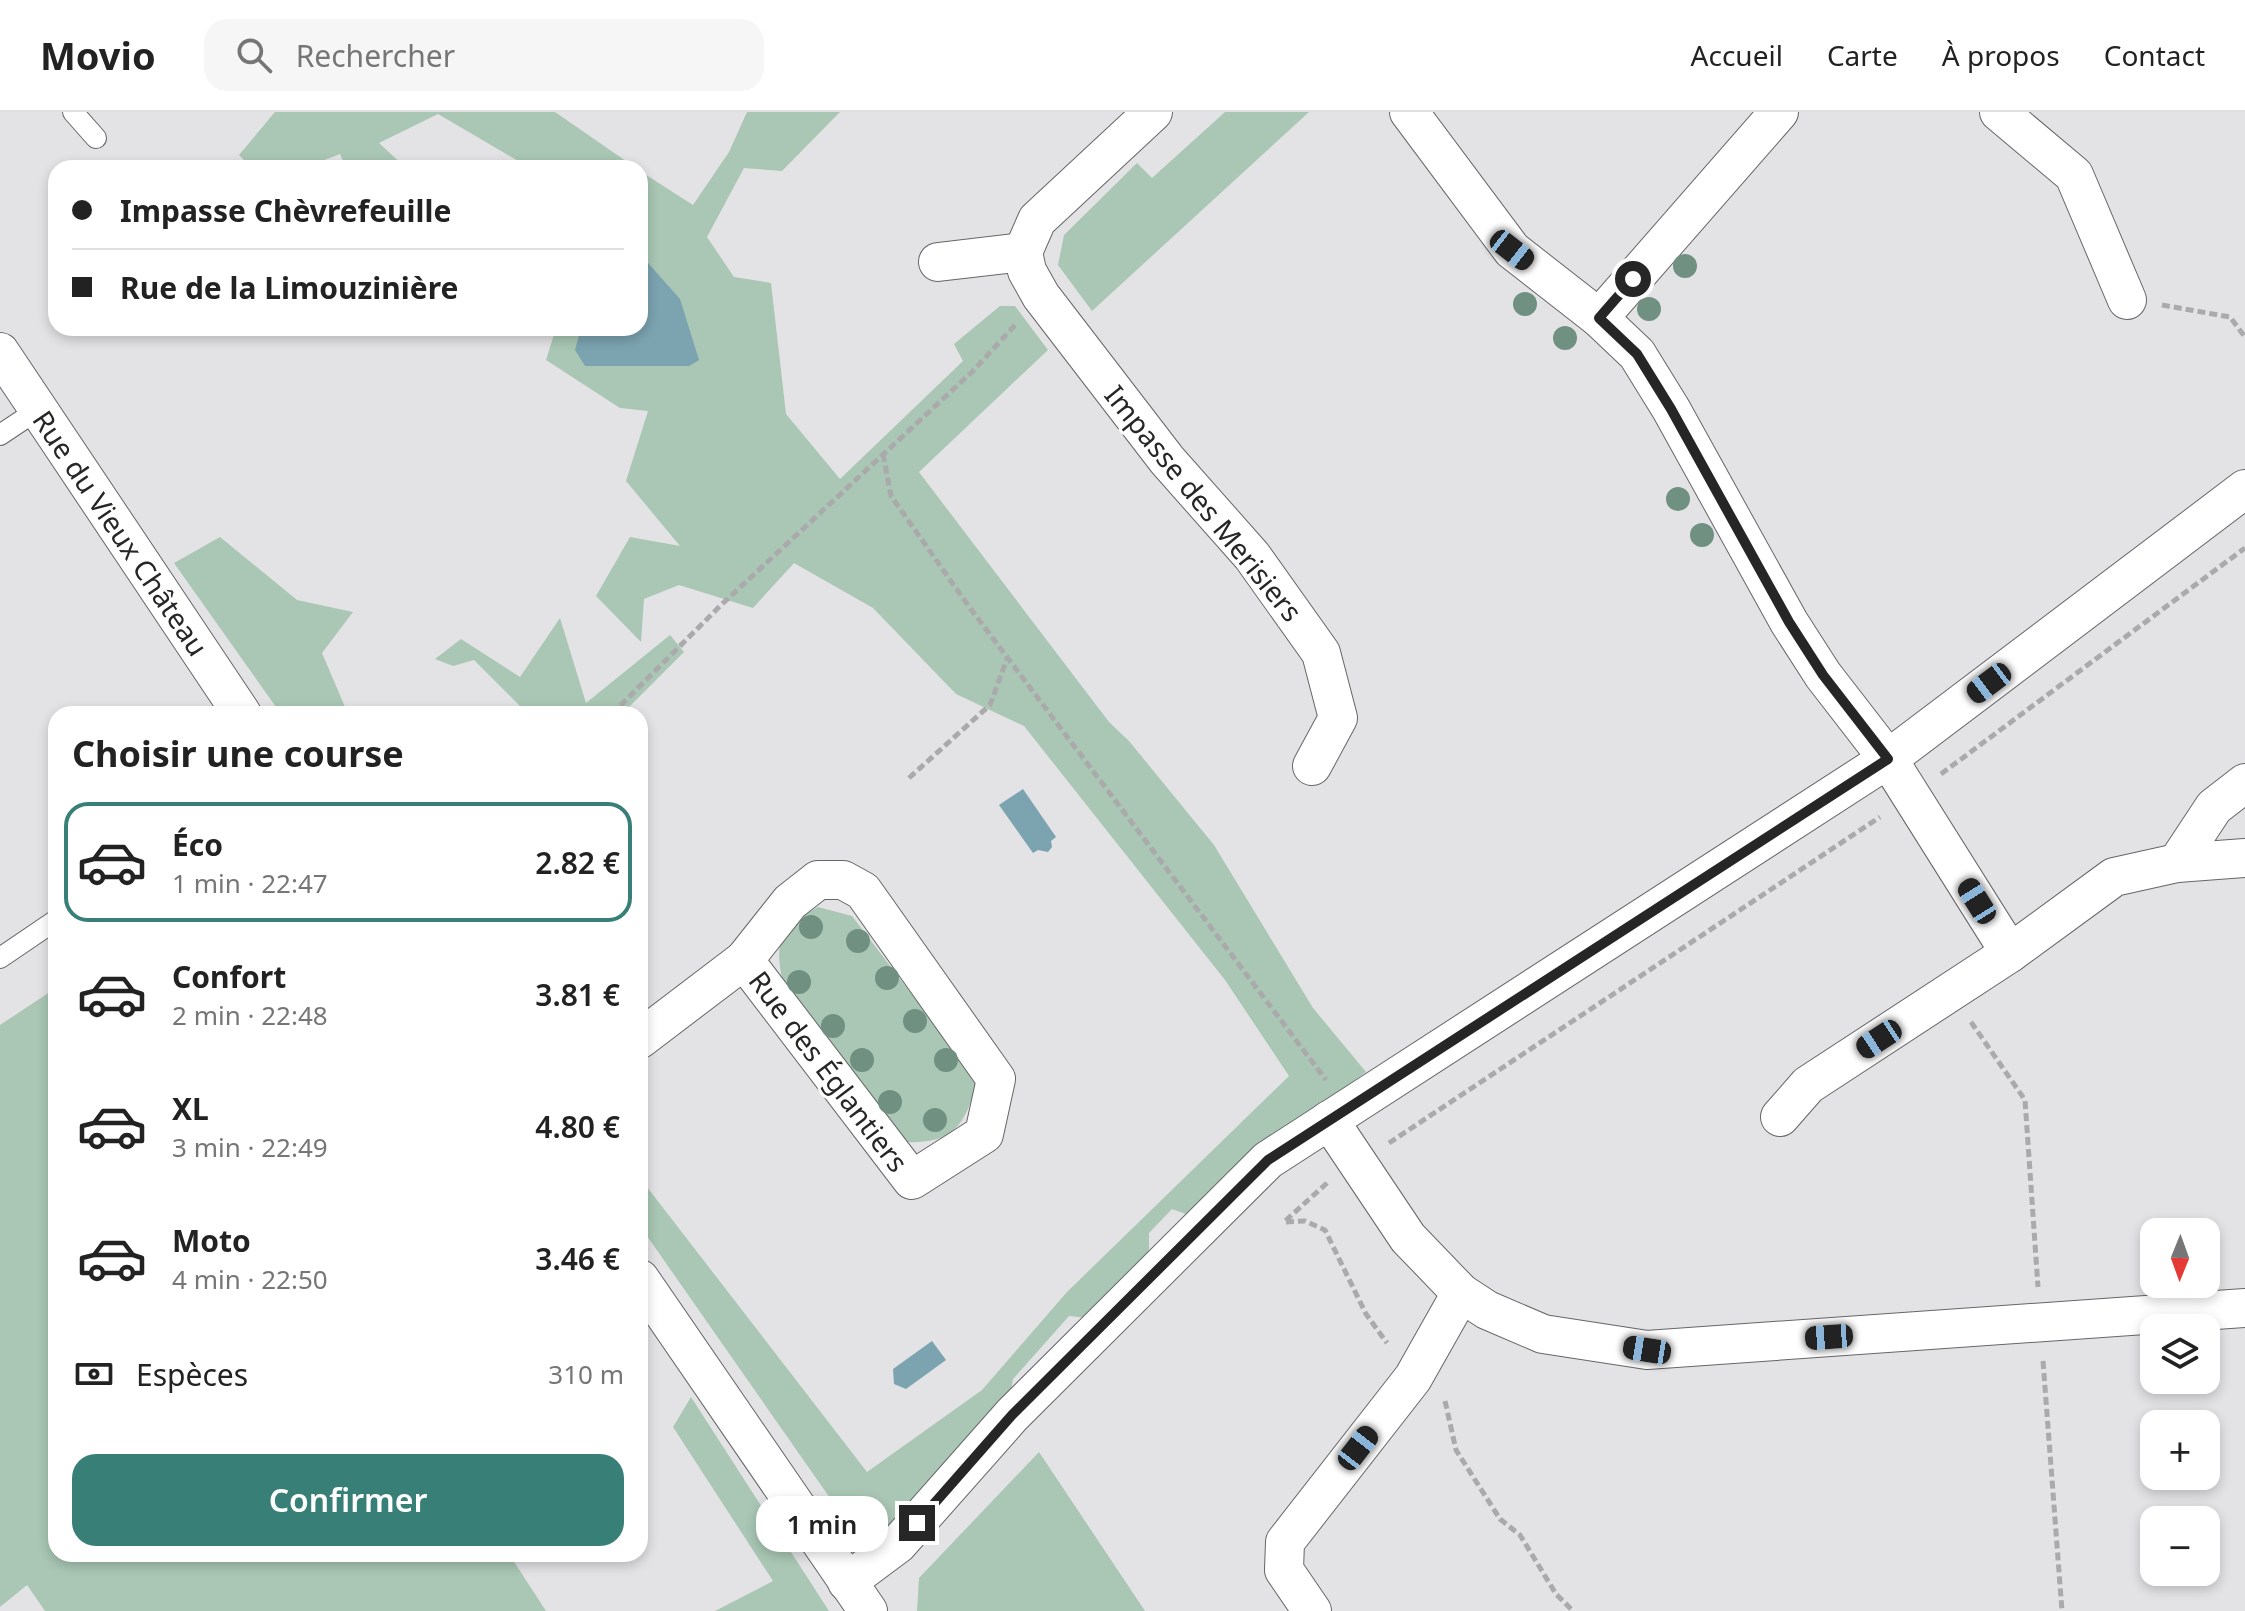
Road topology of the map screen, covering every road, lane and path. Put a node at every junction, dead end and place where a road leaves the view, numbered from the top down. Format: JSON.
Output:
{"nodes":[{"id":1,"x":73,"y":112,"type":"edge"},
{"id":2,"x":1153,"y":112,"type":"edge"},
{"id":3,"x":1409,"y":112,"type":"edge"},
{"id":4,"x":1779,"y":112,"type":"edge"},
{"id":5,"x":1999,"y":112,"type":"edge"},
{"id":6,"x":96,"y":138,"type":"dead end"},
{"id":7,"x":1023,"y":252,"type":"junction"},
{"id":8,"x":938,"y":262,"type":"dead end"},
{"id":9,"x":1041,"y":296,"type":"junction"},
{"id":10,"x":2127,"y":300,"type":"joint"},
{"id":11,"x":1599,"y":318,"type":"junction"},
{"id":12,"x":2245,"y":337,"type":"edge"},
{"id":13,"x":0,"y":352,"type":"edge"},
{"id":14,"x":39,"y":409,"type":"junction"},
{"id":15,"x":0,"y":435,"type":"edge"},
{"id":16,"x":883,"y":454,"type":"junction"},
{"id":17,"x":2245,"y":489,"type":"edge"},
{"id":18,"x":1007,"y":658,"type":"junction"},
{"id":19,"x":237,"y":706,"type":"edge"},
{"id":20,"x":620,"y":706,"type":"edge"},
{"id":21,"x":1888,"y":759,"type":"junction"},
{"id":22,"x":1312,"y":766,"type":"dead end"},
{"id":23,"x":909,"y":778,"type":"dead end"},
{"id":24,"x":2245,"y":783,"type":"edge"},
{"id":25,"x":2245,"y":858,"type":"edge"},
{"id":26,"x":2177,"y":863,"type":"junction"},
{"id":27,"x":48,"y":925,"type":"edge"},
{"id":28,"x":2010,"y":953,"type":"junction"},
{"id":29,"x":0,"y":958,"type":"edge"},
{"id":30,"x":744,"y":960,"type":"junction"},
{"id":31,"x":648,"y":1033,"type":"edge"},
{"id":32,"x":1336,"y":1115,"type":"junction"},
{"id":33,"x":1780,"y":1117,"type":"dead end"},
{"id":34,"x":648,"y":1291,"type":"edge"},
{"id":35,"x":1461,"y":1293,"type":"junction"},
{"id":36,"x":2245,"y":1308,"type":"edge"},
{"id":37,"x":857,"y":1596,"type":"edge"},
{"id":38,"x":1312,"y":1611,"type":"edge"}],
"edges":[{"from":1,"to":6,"type":"lane"},
{"from":2,"to":7,"type":"street"},
{"from":3,"to":11,"type":"street"},
{"from":4,"to":11,"type":"street"},
{"from":5,"to":10,"type":"street"},
{"from":7,"to":8,"type":"street"},
{"from":7,"to":9,"type":"street","name":"Impasse des Merisiers"},
{"from":9,"to":16,"type":"path"},
{"from":9,"to":22,"type":"street","name":"Impasse des Merisiers"},
{"from":10,"to":12,"type":"path"},
{"from":11,"to":21,"type":"street"},
{"from":13,"to":14,"type":"street","name":"Rue du Vieux Château"},
{"from":14,"to":15,"type":"lane"},
{"from":14,"to":19,"type":"street","name":"Rue du Vieux Château"},
{"from":16,"to":18,"type":"path"},
{"from":16,"to":20,"type":"path"},
{"from":17,"to":21,"type":"street"},
{"from":18,"to":23,"type":"path"},
{"from":18,"to":32,"type":"path"},
{"from":21,"to":28,"type":"street"},
{"from":21,"to":32,"type":"street"},
{"from":24,"to":26,"type":"street"},
{"from":25,"to":26,"type":"street"},
{"from":26,"to":28,"type":"street"},
{"from":27,"to":29,"type":"lane"},
{"from":28,"to":33,"type":"street"},
{"from":30,"to":30,"type":"street","name":"Rue des Églantiers"},
{"from":30,"to":31,"type":"street","name":"Rue des Églantiers"},
{"from":32,"to":35,"type":"street"},
{"from":32,"to":37,"type":"street"},
{"from":34,"to":37,"type":"street"},
{"from":35,"to":36,"type":"street"},
{"from":35,"to":38,"type":"street"}]}
